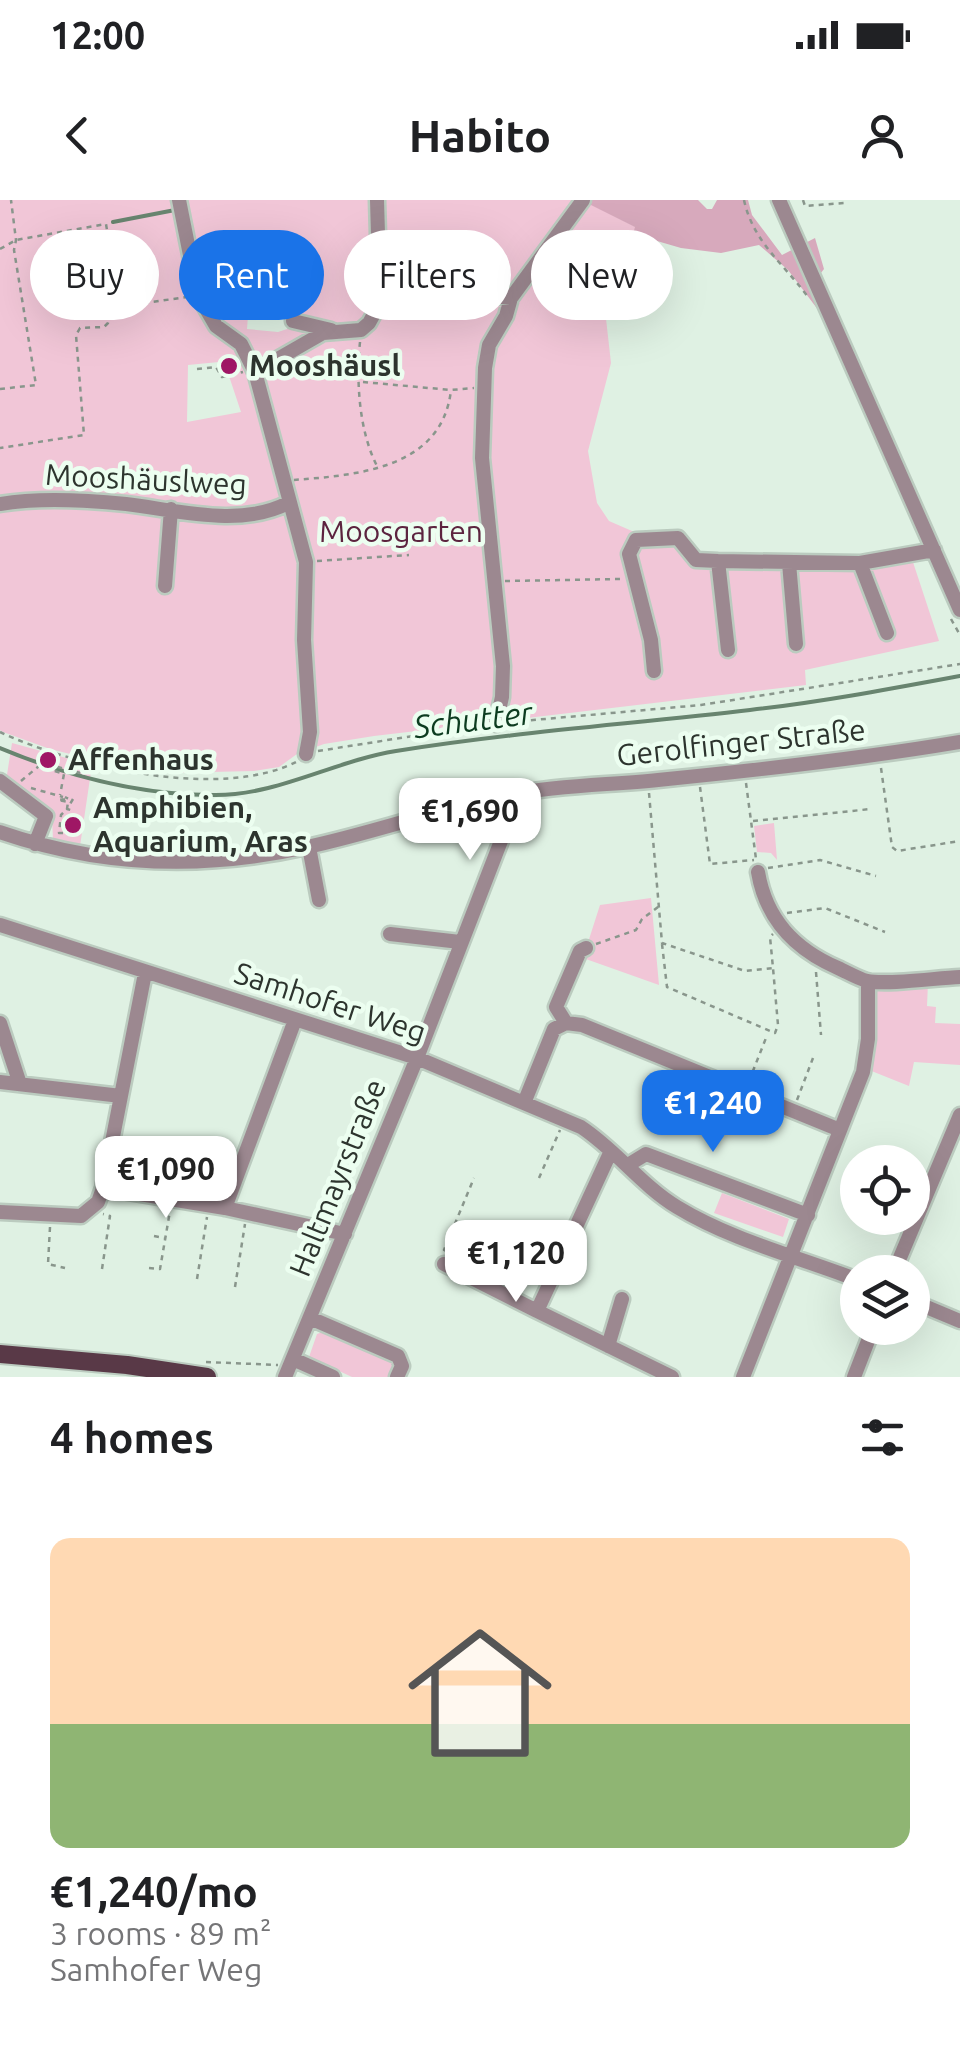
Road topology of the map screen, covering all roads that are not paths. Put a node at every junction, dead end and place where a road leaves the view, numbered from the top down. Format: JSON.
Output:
{"nodes":[{"id":1,"x":178,"y":200,"type":"edge"},
{"id":2,"x":377,"y":200,"type":"edge"},
{"id":3,"x":584,"y":200,"type":"edge"},
{"id":4,"x":779,"y":200,"type":"edge"},
{"id":5,"x":378,"y":230,"type":"edge"},
{"id":6,"x":511,"y":298,"type":"edge"},
{"id":7,"x":293,"y":320,"type":"dead end"},
{"id":8,"x":368,"y":320,"type":"edge"},
{"id":9,"x":504,"y":320,"type":"edge"},
{"id":10,"x":343,"y":333,"type":"junction"},
{"id":11,"x":254,"y":370,"type":"junction"},
{"id":12,"x":0,"y":504,"type":"edge"},
{"id":13,"x":288,"y":504,"type":"junction"},
{"id":14,"x":171,"y":510,"type":"junction"},
{"id":15,"x":934,"y":550,"type":"junction"},
{"id":16,"x":718,"y":560,"type":"junction"},
{"id":17,"x":789,"y":563,"type":"junction"},
{"id":18,"x":860,"y":563,"type":"junction"},
{"id":19,"x":165,"y":586,"type":"dead end"},
{"id":20,"x":960,"y":610,"type":"edge"},
{"id":21,"x":887,"y":633,"type":"dead end"},
{"id":22,"x":796,"y":644,"type":"dead end"},
{"id":23,"x":728,"y":650,"type":"dead end"},
{"id":24,"x":654,"y":672,"type":"dead end"},
{"id":25,"x":496,"y":724,"type":"road end"},
{"id":26,"x":960,"y":742,"type":"edge"},
{"id":27,"x":306,"y":754,"type":"road end"},
{"id":28,"x":0,"y":782,"type":"edge"},
{"id":29,"x":515,"y":793,"type":"junction"},
{"id":30,"x":0,"y":832,"type":"edge"},
{"id":31,"x":36,"y":844,"type":"junction"},
{"id":32,"x":309,"y":847,"type":"junction"},
{"id":33,"x":757,"y":866,"type":"road end"},
{"id":34,"x":319,"y":900,"type":"dead end"},
{"id":35,"x":0,"y":925,"type":"edge"},
{"id":36,"x":390,"y":934,"type":"dead end"},
{"id":37,"x":460,"y":942,"type":"junction"},
{"id":38,"x":586,"y":948,"type":"road end"},
{"id":39,"x":145,"y":972,"type":"junction"},
{"id":40,"x":960,"y":976,"type":"edge"},
{"id":41,"x":868,"y":981,"type":"junction"},
{"id":42,"x":295,"y":1020,"type":"junction"},
{"id":43,"x":0,"y":1023,"type":"edge"},
{"id":44,"x":566,"y":1023,"type":"junction"},
{"id":45,"x":417,"y":1058,"type":"junction"},
{"id":46,"x":0,"y":1082,"type":"edge"},
{"id":47,"x":20,"y":1084,"type":"junction"},
{"id":48,"x":121,"y":1093,"type":"junction"},
{"id":49,"x":141,"y":1093,"type":"dead end"},
{"id":50,"x":524,"y":1103,"type":"junction"},
{"id":51,"x":960,"y":1115,"type":"edge"},
{"id":52,"x":840,"y":1130,"type":"junction"},
{"id":53,"x":611,"y":1151,"type":"junction"},
{"id":54,"x":628,"y":1166,"type":"junction"},
{"id":55,"x":103,"y":1188,"type":"junction"},
{"id":56,"x":217,"y":1207,"type":"junction"},
{"id":57,"x":0,"y":1212,"type":"edge"},
{"id":58,"x":808,"y":1215,"type":"junction"},
{"id":59,"x":344,"y":1234,"type":"junction"},
{"id":60,"x":901,"y":1255,"type":"edge"},
{"id":61,"x":794,"y":1256,"type":"junction"},
{"id":62,"x":447,"y":1266,"type":"road end"},
{"id":63,"x":840,"y":1273,"type":"edge"},
{"id":64,"x":622,"y":1299,"type":"dead end"},
{"id":65,"x":930,"y":1308,"type":"edge"},
{"id":66,"x":537,"y":1312,"type":"junction"},
{"id":67,"x":310,"y":1318,"type":"junction"},
{"id":68,"x":960,"y":1321,"type":"edge"},
{"id":69,"x":867,"y":1345,"type":"edge"},
{"id":70,"x":608,"y":1346,"type":"junction"},
{"id":71,"x":0,"y":1354,"type":"edge"},
{"id":72,"x":292,"y":1359,"type":"junction"},
{"id":73,"x":207,"y":1377,"type":"edge"},
{"id":74,"x":285,"y":1377,"type":"edge"},
{"id":75,"x":333,"y":1377,"type":"edge"},
{"id":76,"x":397,"y":1377,"type":"edge"},
{"id":77,"x":672,"y":1377,"type":"edge"},
{"id":78,"x":743,"y":1377,"type":"edge"},
{"id":79,"x":854,"y":1377,"type":"edge"}],
"edges":[{"from":1,"to":11,"type":"street","name":"Mooshäuslweg"},
{"from":2,"to":5,"type":"street"},
{"from":3,"to":6,"type":"street"},
{"from":4,"to":15,"type":"street"},
{"from":7,"to":10,"type":"street"},
{"from":8,"to":10,"type":"street"},
{"from":9,"to":25,"type":"street"},
{"from":10,"to":11,"type":"street"},
{"from":11,"to":13,"type":"street","name":"Mooshäuslweg"},
{"from":12,"to":14,"type":"street","name":"Mooshäuslweg"},
{"from":13,"to":14,"type":"street","name":"Mooshäuslweg"},
{"from":13,"to":27,"type":"street","name":"Mooshäuslweg"},
{"from":14,"to":19,"type":"street"},
{"from":15,"to":18,"type":"street"},
{"from":15,"to":20,"type":"street"},
{"from":16,"to":17,"type":"street"},
{"from":16,"to":23,"type":"street"},
{"from":16,"to":24,"type":"street"},
{"from":17,"to":18,"type":"street"},
{"from":17,"to":22,"type":"street"},
{"from":18,"to":21,"type":"street"},
{"from":26,"to":29,"type":"street","name":"Gerolfinger Straße"},
{"from":28,"to":31,"type":"street"},
{"from":29,"to":32,"type":"street","name":"Gerolfinger Straße"},
{"from":29,"to":37,"type":"street","name":"Haltmayrstraße"},
{"from":30,"to":31,"type":"street","name":"Gerolfinger Straße"},
{"from":31,"to":32,"type":"street","name":"Gerolfinger Straße"},
{"from":32,"to":34,"type":"street"},
{"from":33,"to":41,"type":"street"},
{"from":35,"to":39,"type":"street","name":"Samhofer Weg"},
{"from":36,"to":37,"type":"street"},
{"from":37,"to":45,"type":"street","name":"Haltmayrstraße"},
{"from":38,"to":44,"type":"street"},
{"from":39,"to":42,"type":"street","name":"Samhofer Weg"},
{"from":39,"to":48,"type":"street"},
{"from":40,"to":41,"type":"street"},
{"from":41,"to":52,"type":"street"},
{"from":42,"to":45,"type":"street","name":"Samhofer Weg"},
{"from":42,"to":56,"type":"street"},
{"from":43,"to":47,"type":"street"},
{"from":44,"to":50,"type":"street"},
{"from":44,"to":52,"type":"street"},
{"from":45,"to":50,"type":"street","name":"Samhofer Weg"},
{"from":45,"to":59,"type":"street","name":"Haltmayrstraße"},
{"from":46,"to":47,"type":"street"},
{"from":47,"to":48,"type":"street"},
{"from":48,"to":49,"type":"street"},
{"from":48,"to":55,"type":"street"},
{"from":50,"to":53,"type":"street","name":"Samhofer Weg"},
{"from":51,"to":60,"type":"street"},
{"from":52,"to":58,"type":"street"},
{"from":53,"to":54,"type":"street","name":"Samhofer Weg"},
{"from":53,"to":66,"type":"street"},
{"from":54,"to":58,"type":"street"},
{"from":54,"to":61,"type":"street","name":"Samhofer Weg"},
{"from":55,"to":56,"type":"street"},
{"from":55,"to":57,"type":"street"},
{"from":56,"to":59,"type":"street"},
{"from":58,"to":61,"type":"street"},
{"from":59,"to":67,"type":"street","name":"Haltmayrstraße"},
{"from":61,"to":63,"type":"street","name":"Samhofer Weg"},
{"from":61,"to":78,"type":"street"},
{"from":62,"to":66,"type":"street"},
{"from":64,"to":70,"type":"street"},
{"from":65,"to":68,"type":"street"},
{"from":66,"to":70,"type":"street"},
{"from":67,"to":72,"type":"street","name":"Haltmayrstraße"},
{"from":67,"to":76,"type":"street"},
{"from":69,"to":79,"type":"street"},
{"from":70,"to":77,"type":"street"},
{"from":71,"to":73,"type":"main road"},
{"from":72,"to":74,"type":"street","name":"Haltmayrstraße"},
{"from":72,"to":75,"type":"street"}]}
